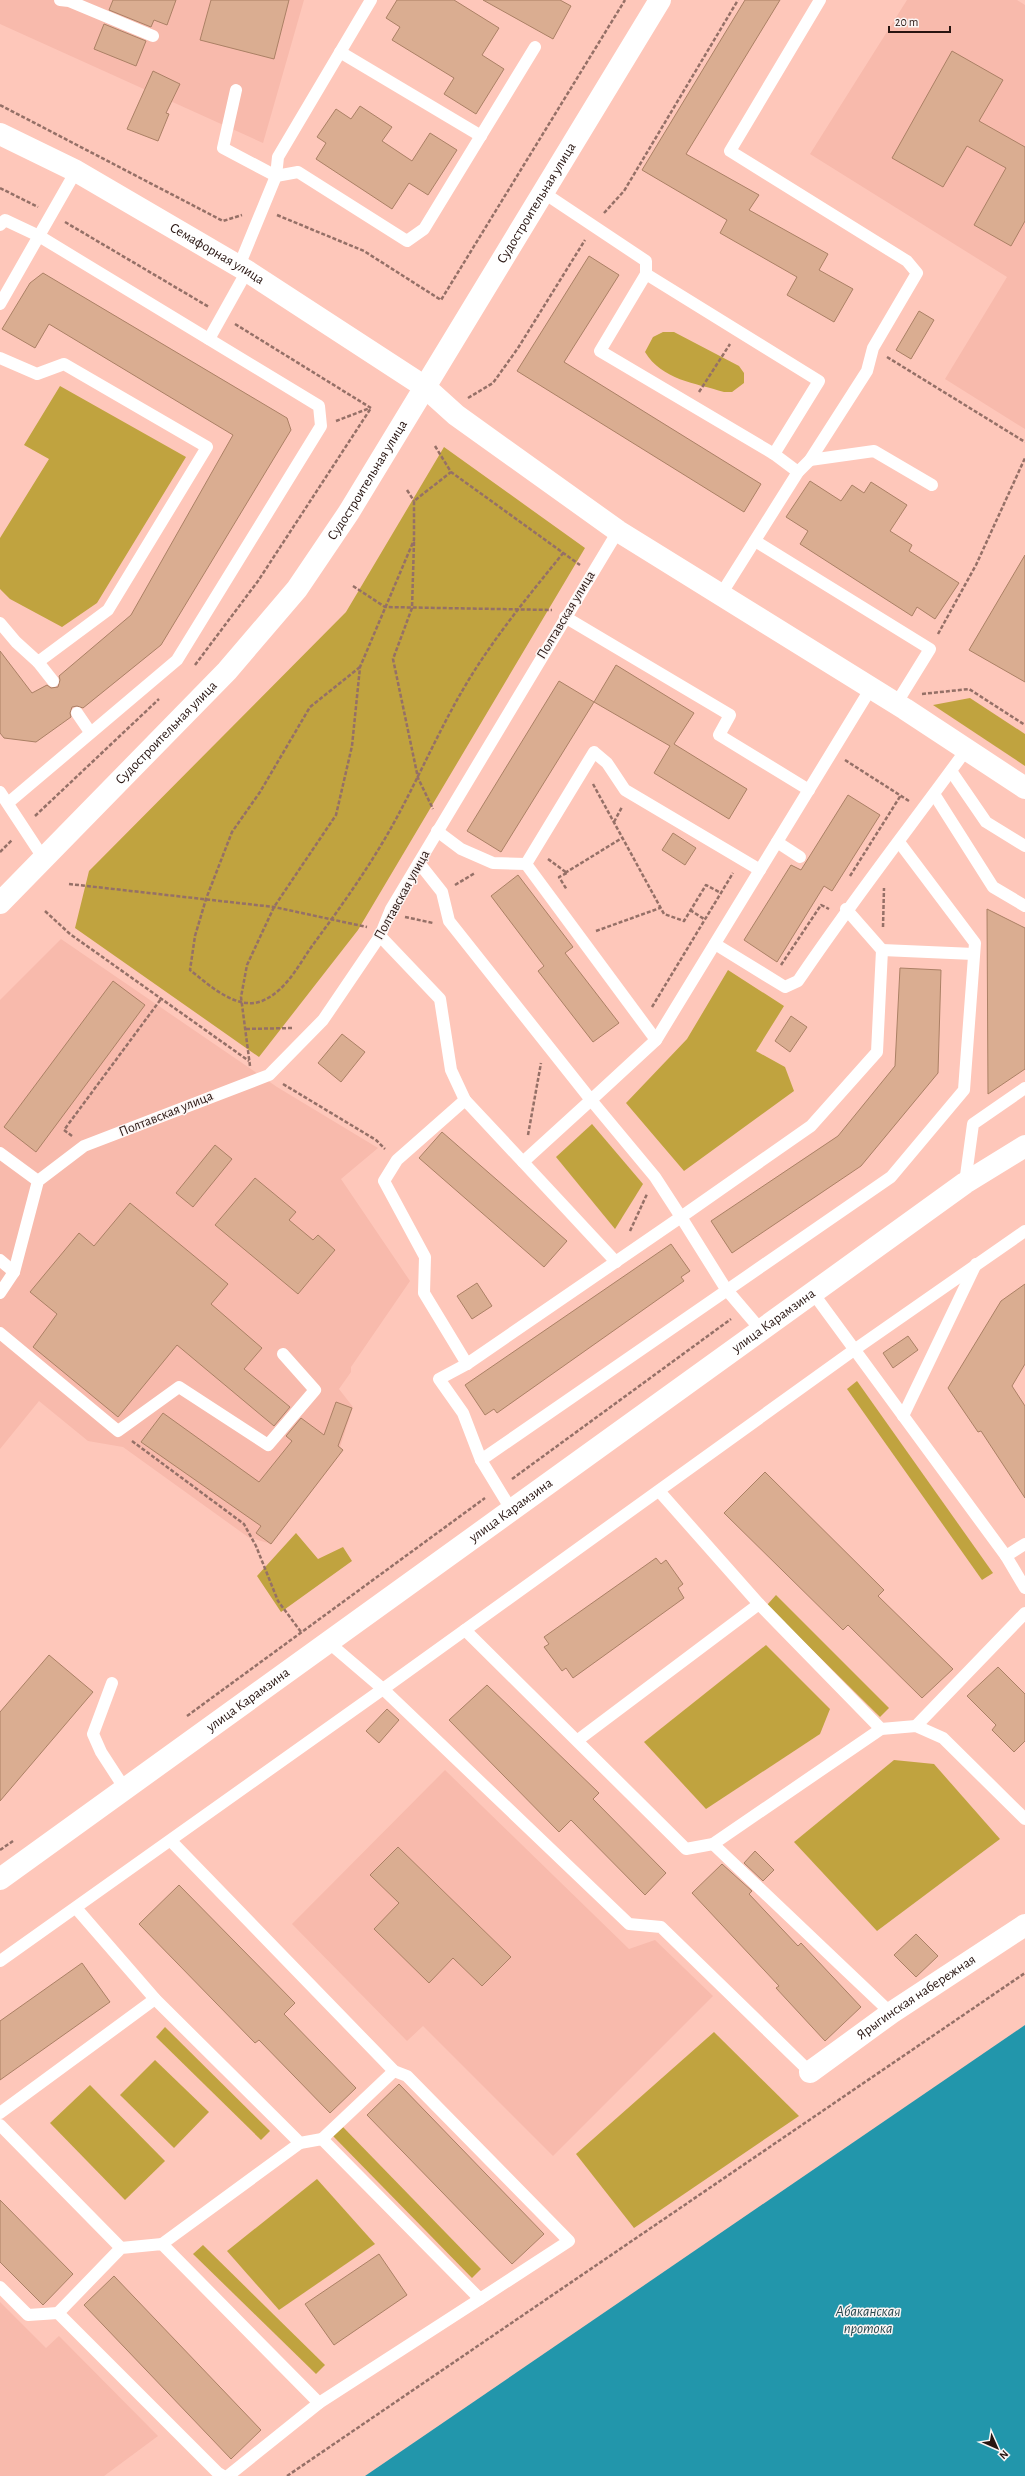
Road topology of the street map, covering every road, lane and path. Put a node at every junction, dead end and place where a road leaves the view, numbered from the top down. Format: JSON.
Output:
{"nodes":[{"id":1,"x":60,"y":0,"type":"edge"},
{"id":2,"x":371,"y":0,"type":"edge"},
{"id":3,"x":625,"y":0,"type":"edge"},
{"id":4,"x":660,"y":0,"type":"edge"},
{"id":5,"x":738,"y":0,"type":"edge"},
{"id":6,"x":820,"y":0,"type":"edge"},
{"id":7,"x":153,"y":36,"type":"dead end"},
{"id":8,"x":535,"y":47,"type":"dead end"},
{"id":9,"x":340,"y":52,"type":"junction"},
{"id":10,"x":236,"y":90,"type":"dead end"},
{"id":11,"x":0,"y":105,"type":"edge"},
{"id":12,"x":0,"y":134,"type":"edge"},
{"id":13,"x":481,"y":136,"type":"junction"},
{"id":14,"x":76,"y":171,"type":"junction"},
{"id":15,"x":276,"y":176,"type":"junction"},
{"id":16,"x":0,"y":188,"type":"edge"},
{"id":17,"x":544,"y":193,"type":"junction"},
{"id":18,"x":263,"y":209,"type":"junction"},
{"id":19,"x":52,"y":214,"type":"junction"},
{"id":20,"x":0,"y":225,"type":"edge"},
{"id":21,"x":594,"y":226,"type":"junction"},
{"id":22,"x":39,"y":236,"type":"junction"},
{"id":23,"x":243,"y":268,"type":"junction"},
{"id":24,"x":646,"y":274,"type":"junction"},
{"id":25,"x":0,"y":304,"type":"edge"},
{"id":26,"x":738,"y":332,"type":"junction"},
{"id":27,"x":208,"y":339,"type":"junction"},
{"id":28,"x":873,"y":348,"type":"junction"},
{"id":29,"x":0,"y":358,"type":"edge"},
{"id":30,"x":425,"y":387,"type":"junction"},
{"id":31,"x":468,"y":398,"type":"dead end"},
{"id":32,"x":691,"y":405,"type":"junction"},
{"id":33,"x":371,"y":408,"type":"dead end"},
{"id":34,"x":320,"y":426,"type":"junction"},
{"id":35,"x":1025,"y":442,"type":"edge"},
{"id":36,"x":435,"y":446,"type":"dead end"},
{"id":37,"x":774,"y":454,"type":"junction"},
{"id":38,"x":1025,"y":458,"type":"edge"},
{"id":39,"x":810,"y":460,"type":"junction"},
{"id":40,"x":451,"y":472,"type":"junction"},
{"id":41,"x":798,"y":472,"type":"junction"},
{"id":42,"x":932,"y":485,"type":"dead end"},
{"id":43,"x":407,"y":490,"type":"dead end"},
{"id":44,"x":414,"y":501,"type":"junction"},
{"id":45,"x":618,"y":530,"type":"junction"},
{"id":46,"x":414,"y":540,"type":"junction"},
{"id":47,"x":755,"y":541,"type":"junction"},
{"id":48,"x":564,"y":552,"type":"junction"},
{"id":49,"x":591,"y":573,"type":"junction"},
{"id":50,"x":353,"y":586,"type":"dead end"},
{"id":51,"x":720,"y":596,"type":"junction"},
{"id":52,"x":385,"y":607,"type":"junction"},
{"id":53,"x":412,"y":608,"type":"junction"},
{"id":54,"x":519,"y":608,"type":"junction"},
{"id":55,"x":566,"y":615,"type":"junction"},
{"id":56,"x":0,"y":623,"type":"edge"},
{"id":57,"x":930,"y":649,"type":"junction"},
{"id":58,"x":38,"y":662,"type":"junction"},
{"id":59,"x":360,"y":667,"type":"junction"},
{"id":60,"x":52,"y":681,"type":"dead end"},
{"id":61,"x":871,"y":688,"type":"junction"},
{"id":62,"x":905,"y":699,"type":"junction"},
{"id":63,"x":77,"y":713,"type":"dead end"},
{"id":64,"x":1025,"y":725,"type":"edge"},
{"id":65,"x":90,"y":732,"type":"junction"},
{"id":66,"x":966,"y":750,"type":"junction"},
{"id":67,"x":832,"y":752,"type":"junction"},
{"id":68,"x":585,"y":768,"type":"junction"},
{"id":69,"x":951,"y":770,"type":"junction"},
{"id":70,"x":418,"y":778,"type":"junction"},
{"id":71,"x":1025,"y":788,"type":"edge"},
{"id":72,"x":809,"y":790,"type":"junction"},
{"id":73,"x":0,"y":792,"type":"edge"},
{"id":74,"x":934,"y":794,"type":"junction"},
{"id":75,"x":901,"y":795,"type":"junction"},
{"id":76,"x":8,"y":803,"type":"junction"},
{"id":77,"x":919,"y":813,"type":"junction"},
{"id":78,"x":437,"y":831,"type":"junction"},
{"id":79,"x":622,"y":838,"type":"junction"},
{"id":80,"x":777,"y":842,"type":"junction"},
{"id":81,"x":899,"y":842,"type":"junction"},
{"id":82,"x":1025,"y":846,"type":"edge"},
{"id":83,"x":535,"y":848,"type":"junction"},
{"id":84,"x":800,"y":857,"type":"dead end"},
{"id":85,"x":741,"y":858,"type":"junction"},
{"id":86,"x":44,"y":859,"type":"junction"},
{"id":87,"x":885,"y":861,"type":"junction"},
{"id":88,"x":419,"y":863,"type":"junction"},
{"id":89,"x":493,"y":863,"type":"junction"},
{"id":90,"x":526,"y":864,"type":"junction"},
{"id":91,"x":760,"y":870,"type":"junction"},
{"id":92,"x":566,"y":873,"type":"junction"},
{"id":93,"x":848,"y":879,"type":"dead end"},
{"id":94,"x":69,"y":884,"type":"dead end"},
{"id":95,"x":542,"y":885,"type":"junction"},
{"id":96,"x":442,"y":892,"type":"junction"},
{"id":97,"x":721,"y":893,"type":"junction"},
{"id":98,"x":206,"y":899,"type":"junction"},
{"id":99,"x":1,"y":900,"type":"edge"},
{"id":100,"x":833,"y":903,"type":"dead end"},
{"id":101,"x":1025,"y":906,"type":"edge"},
{"id":102,"x":274,"y":907,"type":"junction"},
{"id":103,"x":660,"y":908,"type":"junction"},
{"id":104,"x":846,"y":909,"type":"junction"},
{"id":105,"x":690,"y":910,"type":"junction"},
{"id":106,"x":46,"y":911,"type":"dead end"},
{"id":107,"x":402,"y":917,"type":"dead end"},
{"id":108,"x":332,"y":919,"type":"junction"},
{"id":109,"x":704,"y":919,"type":"junction"},
{"id":110,"x":438,"y":924,"type":"dead end"},
{"id":111,"x":380,"y":936,"type":"junction"},
{"id":112,"x":582,"y":939,"type":"junction"},
{"id":113,"x":715,"y":944,"type":"junction"},
{"id":114,"x":882,"y":950,"type":"junction"},
{"id":115,"x":974,"y":954,"type":"junction"},
{"id":116,"x":772,"y":978,"type":"junction"},
{"id":117,"x":161,"y":999,"type":"junction"},
{"id":118,"x":243,"y":1001,"type":"junction"},
{"id":119,"x":643,"y":1022,"type":"junction"},
{"id":120,"x":246,"y":1029,"type":"junction"},
{"id":121,"x":312,"y":1031,"type":"junction"},
{"id":122,"x":656,"y":1040,"type":"junction"},
{"id":123,"x":545,"y":1043,"type":"junction"},
{"id":124,"x":249,"y":1061,"type":"junction"},
{"id":125,"x":269,"y":1075,"type":"junction"},
{"id":126,"x":251,"y":1080,"type":"junction"},
{"id":127,"x":1025,"y":1088,"type":"edge"},
{"id":128,"x":465,"y":1100,"type":"junction"},
{"id":129,"x":591,"y":1100,"type":"junction"},
{"id":130,"x":84,"y":1146,"type":"junction"},
{"id":131,"x":1025,"y":1146,"type":"edge"},
{"id":132,"x":0,"y":1152,"type":"edge"},
{"id":133,"x":397,"y":1160,"type":"junction"},
{"id":134,"x":522,"y":1162,"type":"junction"},
{"id":135,"x":655,"y":1177,"type":"junction"},
{"id":136,"x":38,"y":1181,"type":"junction"},
{"id":137,"x":965,"y":1183,"type":"junction"},
{"id":138,"x":681,"y":1217,"type":"junction"},
{"id":139,"x":1025,"y":1231,"type":"edge"},
{"id":140,"x":0,"y":1260,"type":"edge"},
{"id":141,"x":616,"y":1262,"type":"junction"},
{"id":142,"x":976,"y":1264,"type":"junction"},
{"id":143,"x":14,"y":1272,"type":"junction"},
{"id":144,"x":726,"y":1289,"type":"junction"},
{"id":145,"x":0,"y":1293,"type":"edge"},
{"id":146,"x":813,"y":1293,"type":"junction"},
{"id":147,"x":744,"y":1310,"type":"junction"},
{"id":148,"x":761,"y":1330,"type":"junction"},
{"id":149,"x":0,"y":1333,"type":"edge"},
{"id":150,"x":854,"y":1350,"type":"junction"},
{"id":151,"x":283,"y":1354,"type":"dead end"},
{"id":152,"x":467,"y":1364,"type":"junction"},
{"id":153,"x":903,"y":1416,"type":"junction"},
{"id":154,"x":118,"y":1431,"type":"junction"},
{"id":155,"x":481,"y":1460,"type":"junction"},
{"id":156,"x":498,"y":1489,"type":"junction"},
{"id":157,"x":659,"y":1491,"type":"junction"},
{"id":158,"x":512,"y":1511,"type":"junction"},
{"id":159,"x":1025,"y":1544,"type":"edge"},
{"id":160,"x":1006,"y":1556,"type":"junction"},
{"id":161,"x":1025,"y":1588,"type":"edge"},
{"id":162,"x":759,"y":1604,"type":"junction"},
{"id":163,"x":1025,"y":1613,"type":"edge"},
{"id":164,"x":465,"y":1630,"type":"junction"},
{"id":165,"x":301,"y":1632,"type":"junction"},
{"id":166,"x":328,"y":1642,"type":"junction"},
{"id":167,"x":112,"y":1683,"type":"dead end"},
{"id":168,"x":383,"y":1689,"type":"junction"},
{"id":169,"x":181,"y":1720,"type":"dead end"},
{"id":170,"x":916,"y":1726,"type":"junction"},
{"id":171,"x":881,"y":1728,"type":"junction"},
{"id":172,"x":578,"y":1740,"type":"junction"},
{"id":173,"x":125,"y":1789,"type":"junction"},
{"id":174,"x":1025,"y":1818,"type":"edge"},
{"id":175,"x":19,"y":1837,"type":"dead end"},
{"id":176,"x":171,"y":1841,"type":"junction"},
{"id":177,"x":713,"y":1844,"type":"junction"},
{"id":178,"x":0,"y":1850,"type":"edge"},
{"id":179,"x":0,"y":1879,"type":"edge"},
{"id":180,"x":76,"y":1908,"type":"junction"},
{"id":181,"x":1025,"y":1925,"type":"edge"},
{"id":182,"x":0,"y":1961,"type":"edge"},
{"id":183,"x":1025,"y":1973,"type":"edge"},
{"id":184,"x":155,"y":1999,"type":"junction"},
{"id":185,"x":892,"y":2013,"type":"junction"},
{"id":186,"x":394,"y":2071,"type":"junction"},
{"id":187,"x":810,"y":2072,"type":"joint"},
{"id":188,"x":0,"y":2113,"type":"edge"},
{"id":189,"x":0,"y":2125,"type":"edge"},
{"id":190,"x":322,"y":2139,"type":"junction"},
{"id":191,"x":300,"y":2143,"type":"junction"},
{"id":192,"x":162,"y":2244,"type":"junction"},
{"id":193,"x":121,"y":2248,"type":"junction"},
{"id":194,"x":0,"y":2288,"type":"edge"},
{"id":195,"x":480,"y":2299,"type":"junction"},
{"id":196,"x":58,"y":2313,"type":"junction"},
{"id":197,"x":319,"y":2402,"type":"junction"},
{"id":198,"x":223,"y":2476,"type":"edge"},
{"id":199,"x":228,"y":2476,"type":"edge"},
{"id":200,"x":287,"y":2476,"type":"edge"}],
"edges":[{"from":1,"to":7,"type":"lane"},
{"from":2,"to":9,"type":"lane"},
{"from":3,"to":18,"type":"path"},
{"from":4,"to":17,"type":"street","name":"Судостроительная улица"},
{"from":5,"to":21,"type":"path"},
{"from":6,"to":28,"type":"lane"},
{"from":8,"to":13,"type":"lane"},
{"from":9,"to":13,"type":"lane"},
{"from":9,"to":15,"type":"lane"},
{"from":10,"to":15,"type":"lane"},
{"from":11,"to":18,"type":"path"},
{"from":12,"to":14,"type":"street","name":"Семафорная улица"},
{"from":13,"to":15,"type":"lane"},
{"from":14,"to":19,"type":"lane"},
{"from":14,"to":23,"type":"street","name":"Семафорная улица"},
{"from":15,"to":18,"type":"lane"},
{"from":16,"to":19,"type":"path"},
{"from":17,"to":21,"type":"lane"},
{"from":17,"to":30,"type":"street","name":"Судостроительная улица"},
{"from":18,"to":23,"type":"lane"},
{"from":19,"to":22,"type":"lane"},
{"from":20,"to":22,"type":"lane"},
{"from":21,"to":24,"type":"lane"},
{"from":21,"to":31,"type":"path"},
{"from":22,"to":25,"type":"lane"},
{"from":22,"to":27,"type":"lane"},
{"from":23,"to":27,"type":"lane"},
{"from":23,"to":30,"type":"street","name":"Семафорная улица"},
{"from":24,"to":26,"type":"lane"},
{"from":24,"to":32,"type":"lane"},
{"from":26,"to":32,"type":"path"},
{"from":26,"to":37,"type":"lane"},
{"from":27,"to":34,"type":"lane"},
{"from":28,"to":35,"type":"path"},
{"from":28,"to":39,"type":"lane"},
{"from":29,"to":58,"type":"lane"},
{"from":30,"to":45,"type":"street","name":"Семафорная улица"},
{"from":30,"to":86,"type":"street","name":"Судостроительная улица"},
{"from":32,"to":37,"type":"lane"},
{"from":33,"to":34,"type":"path"},
{"from":34,"to":65,"type":"lane"},
{"from":36,"to":40,"type":"path"},
{"from":37,"to":41,"type":"lane"},
{"from":38,"to":57,"type":"path"},
{"from":39,"to":41,"type":"lane"},
{"from":39,"to":42,"type":"lane"},
{"from":40,"to":44,"type":"path"},
{"from":40,"to":48,"type":"path"},
{"from":41,"to":47,"type":"lane"},
{"from":43,"to":44,"type":"path"},
{"from":44,"to":46,"type":"path"},
{"from":45,"to":49,"type":"lane","name":"Полтавская улица"},
{"from":45,"to":51,"type":"street","name":"Семафорная улица"},
{"from":46,"to":52,"type":"path"},
{"from":46,"to":53,"type":"path"},
{"from":47,"to":51,"type":"lane"},
{"from":47,"to":57,"type":"lane"},
{"from":48,"to":49,"type":"path"},
{"from":48,"to":54,"type":"path"},
{"from":49,"to":55,"type":"lane","name":"Полтавская улица"},
{"from":50,"to":52,"type":"path"},
{"from":51,"to":61,"type":"street","name":"Семафорная улица"},
{"from":52,"to":53,"type":"path"},
{"from":52,"to":59,"type":"path"},
{"from":53,"to":54,"type":"path"},
{"from":53,"to":70,"type":"path"},
{"from":54,"to":55,"type":"path"},
{"from":54,"to":70,"type":"path"},
{"from":55,"to":72,"type":"lane"},
{"from":55,"to":78,"type":"lane","name":"Полтавская улица"},
{"from":56,"to":58,"type":"lane"},
{"from":57,"to":62,"type":"lane"},
{"from":58,"to":60,"type":"lane"},
{"from":59,"to":98,"type":"path"},
{"from":59,"to":102,"type":"path"},
{"from":61,"to":62,"type":"street","name":"Семафорная улица"},
{"from":61,"to":67,"type":"lane"},
{"from":62,"to":64,"type":"path"},
{"from":62,"to":66,"type":"street","name":"Семафорная улица"},
{"from":63,"to":65,"type":"lane"},
{"from":65,"to":76,"type":"lane"},
{"from":66,"to":69,"type":"lane"},
{"from":66,"to":71,"type":"street","name":"Семафорная улица"},
{"from":67,"to":72,"type":"lane"},
{"from":67,"to":75,"type":"path"},
{"from":68,"to":79,"type":"path"},
{"from":68,"to":83,"type":"lane"},
{"from":68,"to":85,"type":"lane"},
{"from":69,"to":74,"type":"lane"},
{"from":69,"to":82,"type":"lane"},
{"from":70,"to":78,"type":"path"},
{"from":70,"to":108,"type":"path"},
{"from":72,"to":80,"type":"lane"},
{"from":73,"to":76,"type":"lane"},
{"from":74,"to":77,"type":"lane"},
{"from":74,"to":101,"type":"lane"},
{"from":75,"to":77,"type":"path"},
{"from":75,"to":93,"type":"path"},
{"from":76,"to":86,"type":"lane"},
{"from":77,"to":81,"type":"lane"},
{"from":78,"to":88,"type":"lane","name":"Полтавская улица"},
{"from":78,"to":89,"type":"lane"},
{"from":79,"to":92,"type":"path"},
{"from":79,"to":103,"type":"path"},
{"from":80,"to":84,"type":"lane"},
{"from":80,"to":91,"type":"lane"},
{"from":81,"to":87,"type":"lane"},
{"from":81,"to":115,"type":"lane"},
{"from":83,"to":90,"type":"lane"},
{"from":83,"to":92,"type":"path"},
{"from":85,"to":91,"type":"lane"},
{"from":85,"to":97,"type":"path"},
{"from":86,"to":99,"type":"street","name":"Судостроительная улица"},
{"from":87,"to":104,"type":"lane"},
{"from":87,"to":114,"type":"path"},
{"from":88,"to":96,"type":"lane"},
{"from":88,"to":111,"type":"lane","name":"Полтавская улица"},
{"from":89,"to":90,"type":"lane"},
{"from":89,"to":96,"type":"path"},
{"from":90,"to":95,"type":"lane"},
{"from":91,"to":113,"type":"lane"},
{"from":92,"to":95,"type":"path"},
{"from":94,"to":98,"type":"path"},
{"from":95,"to":112,"type":"lane"},
{"from":96,"to":123,"type":"lane"},
{"from":97,"to":105,"type":"path"},
{"from":97,"to":109,"type":"path"},
{"from":98,"to":102,"type":"path"},
{"from":98,"to":118,"type":"path"},
{"from":100,"to":116,"type":"path"},
{"from":102,"to":108,"type":"path"},
{"from":102,"to":118,"type":"path"},
{"from":103,"to":105,"type":"path"},
{"from":103,"to":112,"type":"path"},
{"from":104,"to":114,"type":"lane"},
{"from":104,"to":116,"type":"lane"},
{"from":105,"to":109,"type":"path"},
{"from":106,"to":117,"type":"path"},
{"from":107,"to":110,"type":"path"},
{"from":108,"to":111,"type":"path"},
{"from":108,"to":118,"type":"path"},
{"from":109,"to":119,"type":"path"},
{"from":111,"to":121,"type":"lane","name":"Полтавская улица"},
{"from":111,"to":128,"type":"lane"},
{"from":112,"to":119,"type":"lane"},
{"from":113,"to":116,"type":"lane"},
{"from":113,"to":122,"type":"lane"},
{"from":114,"to":115,"type":"lane"},
{"from":114,"to":138,"type":"lane"},
{"from":115,"to":144,"type":"lane"},
{"from":117,"to":124,"type":"path"},
{"from":117,"to":130,"type":"path"},
{"from":118,"to":120,"type":"path"},
{"from":119,"to":122,"type":"lane"},
{"from":120,"to":121,"type":"path"},
{"from":120,"to":124,"type":"path"},
{"from":121,"to":125,"type":"lane","name":"Полтавская улица"},
{"from":122,"to":129,"type":"lane"},
{"from":123,"to":129,"type":"lane"},
{"from":123,"to":134,"type":"path"},
{"from":124,"to":125,"type":"path"},
{"from":124,"to":126,"type":"path"},
{"from":125,"to":126,"type":"lane","name":"Полтавская улица"},
{"from":125,"to":133,"type":"path"},
{"from":126,"to":130,"type":"lane","name":"Полтавская улица"},
{"from":127,"to":137,"type":"lane"},
{"from":128,"to":133,"type":"lane"},
{"from":128,"to":134,"type":"lane"},
{"from":129,"to":134,"type":"lane"},
{"from":129,"to":135,"type":"lane"},
{"from":130,"to":136,"type":"lane","name":"Полтавская улица"},
{"from":131,"to":137,"type":"street","name":"улица Карамзина"},
{"from":132,"to":136,"type":"lane"},
{"from":133,"to":152,"type":"lane"},
{"from":134,"to":141,"type":"lane"},
{"from":135,"to":138,"type":"lane"},
{"from":135,"to":141,"type":"path"},
{"from":136,"to":143,"type":"lane"},
{"from":137,"to":146,"type":"street","name":"улица Карамзина"},
{"from":138,"to":141,"type":"lane"},
{"from":138,"to":144,"type":"lane"},
{"from":139,"to":142,"type":"lane"},
{"from":140,"to":143,"type":"lane"},
{"from":141,"to":152,"type":"lane"},
{"from":142,"to":150,"type":"lane"},
{"from":142,"to":153,"type":"lane"},
{"from":143,"to":145,"type":"lane"},
{"from":144,"to":147,"type":"lane"},
{"from":144,"to":155,"type":"lane"},
{"from":146,"to":148,"type":"street","name":"улица Карамзина"},
{"from":146,"to":150,"type":"lane"},
{"from":147,"to":148,"type":"lane"},
{"from":147,"to":156,"type":"path"},
{"from":148,"to":158,"type":"street","name":"улица Карамзина"},
{"from":149,"to":154,"type":"lane"},
{"from":150,"to":153,"type":"lane"},
{"from":150,"to":157,"type":"lane"},
{"from":151,"to":154,"type":"lane"},
{"from":152,"to":155,"type":"lane"},
{"from":153,"to":160,"type":"lane"},
{"from":154,"to":165,"type":"path"},
{"from":155,"to":156,"type":"lane"},
{"from":156,"to":158,"type":"lane"},
{"from":156,"to":165,"type":"path"},
{"from":157,"to":162,"type":"lane"},
{"from":157,"to":164,"type":"lane"},
{"from":158,"to":166,"type":"street","name":"улица Карамзина"},
{"from":159,"to":160,"type":"lane"},
{"from":160,"to":161,"type":"lane"},
{"from":162,"to":171,"type":"lane"},
{"from":162,"to":172,"type":"lane"},
{"from":163,"to":170,"type":"lane"},
{"from":164,"to":168,"type":"lane"},
{"from":164,"to":172,"type":"lane"},
{"from":165,"to":169,"type":"path"},
{"from":166,"to":168,"type":"lane"},
{"from":166,"to":173,"type":"street","name":"улица Карамзина"},
{"from":167,"to":173,"type":"lane"},
{"from":168,"to":176,"type":"lane"},
{"from":168,"to":187,"type":"lane"},
{"from":170,"to":171,"type":"lane"},
{"from":170,"to":174,"type":"lane"},
{"from":171,"to":177,"type":"lane"},
{"from":172,"to":177,"type":"lane"},
{"from":173,"to":179,"type":"street","name":"улица Карамзина"},
{"from":175,"to":178,"type":"path"},
{"from":176,"to":180,"type":"lane"},
{"from":176,"to":186,"type":"lane"},
{"from":177,"to":185,"type":"lane"},
{"from":180,"to":182,"type":"lane"},
{"from":180,"to":184,"type":"lane"},
{"from":181,"to":185,"type":"street","name":"Ярыгинская набережная"},
{"from":183,"to":200,"type":"path"},
{"from":184,"to":188,"type":"lane"},
{"from":184,"to":191,"type":"lane"},
{"from":185,"to":187,"type":"street","name":"Ярыгинская набережная"},
{"from":186,"to":190,"type":"lane"},
{"from":186,"to":195,"type":"lane"},
{"from":189,"to":193,"type":"lane"},
{"from":190,"to":191,"type":"lane"},
{"from":190,"to":195,"type":"lane"},
{"from":191,"to":192,"type":"lane"},
{"from":192,"to":193,"type":"lane"},
{"from":192,"to":197,"type":"lane"},
{"from":193,"to":196,"type":"lane"},
{"from":194,"to":196,"type":"lane"},
{"from":195,"to":197,"type":"lane"},
{"from":196,"to":198,"type":"lane"},
{"from":197,"to":199,"type":"lane"}]}
